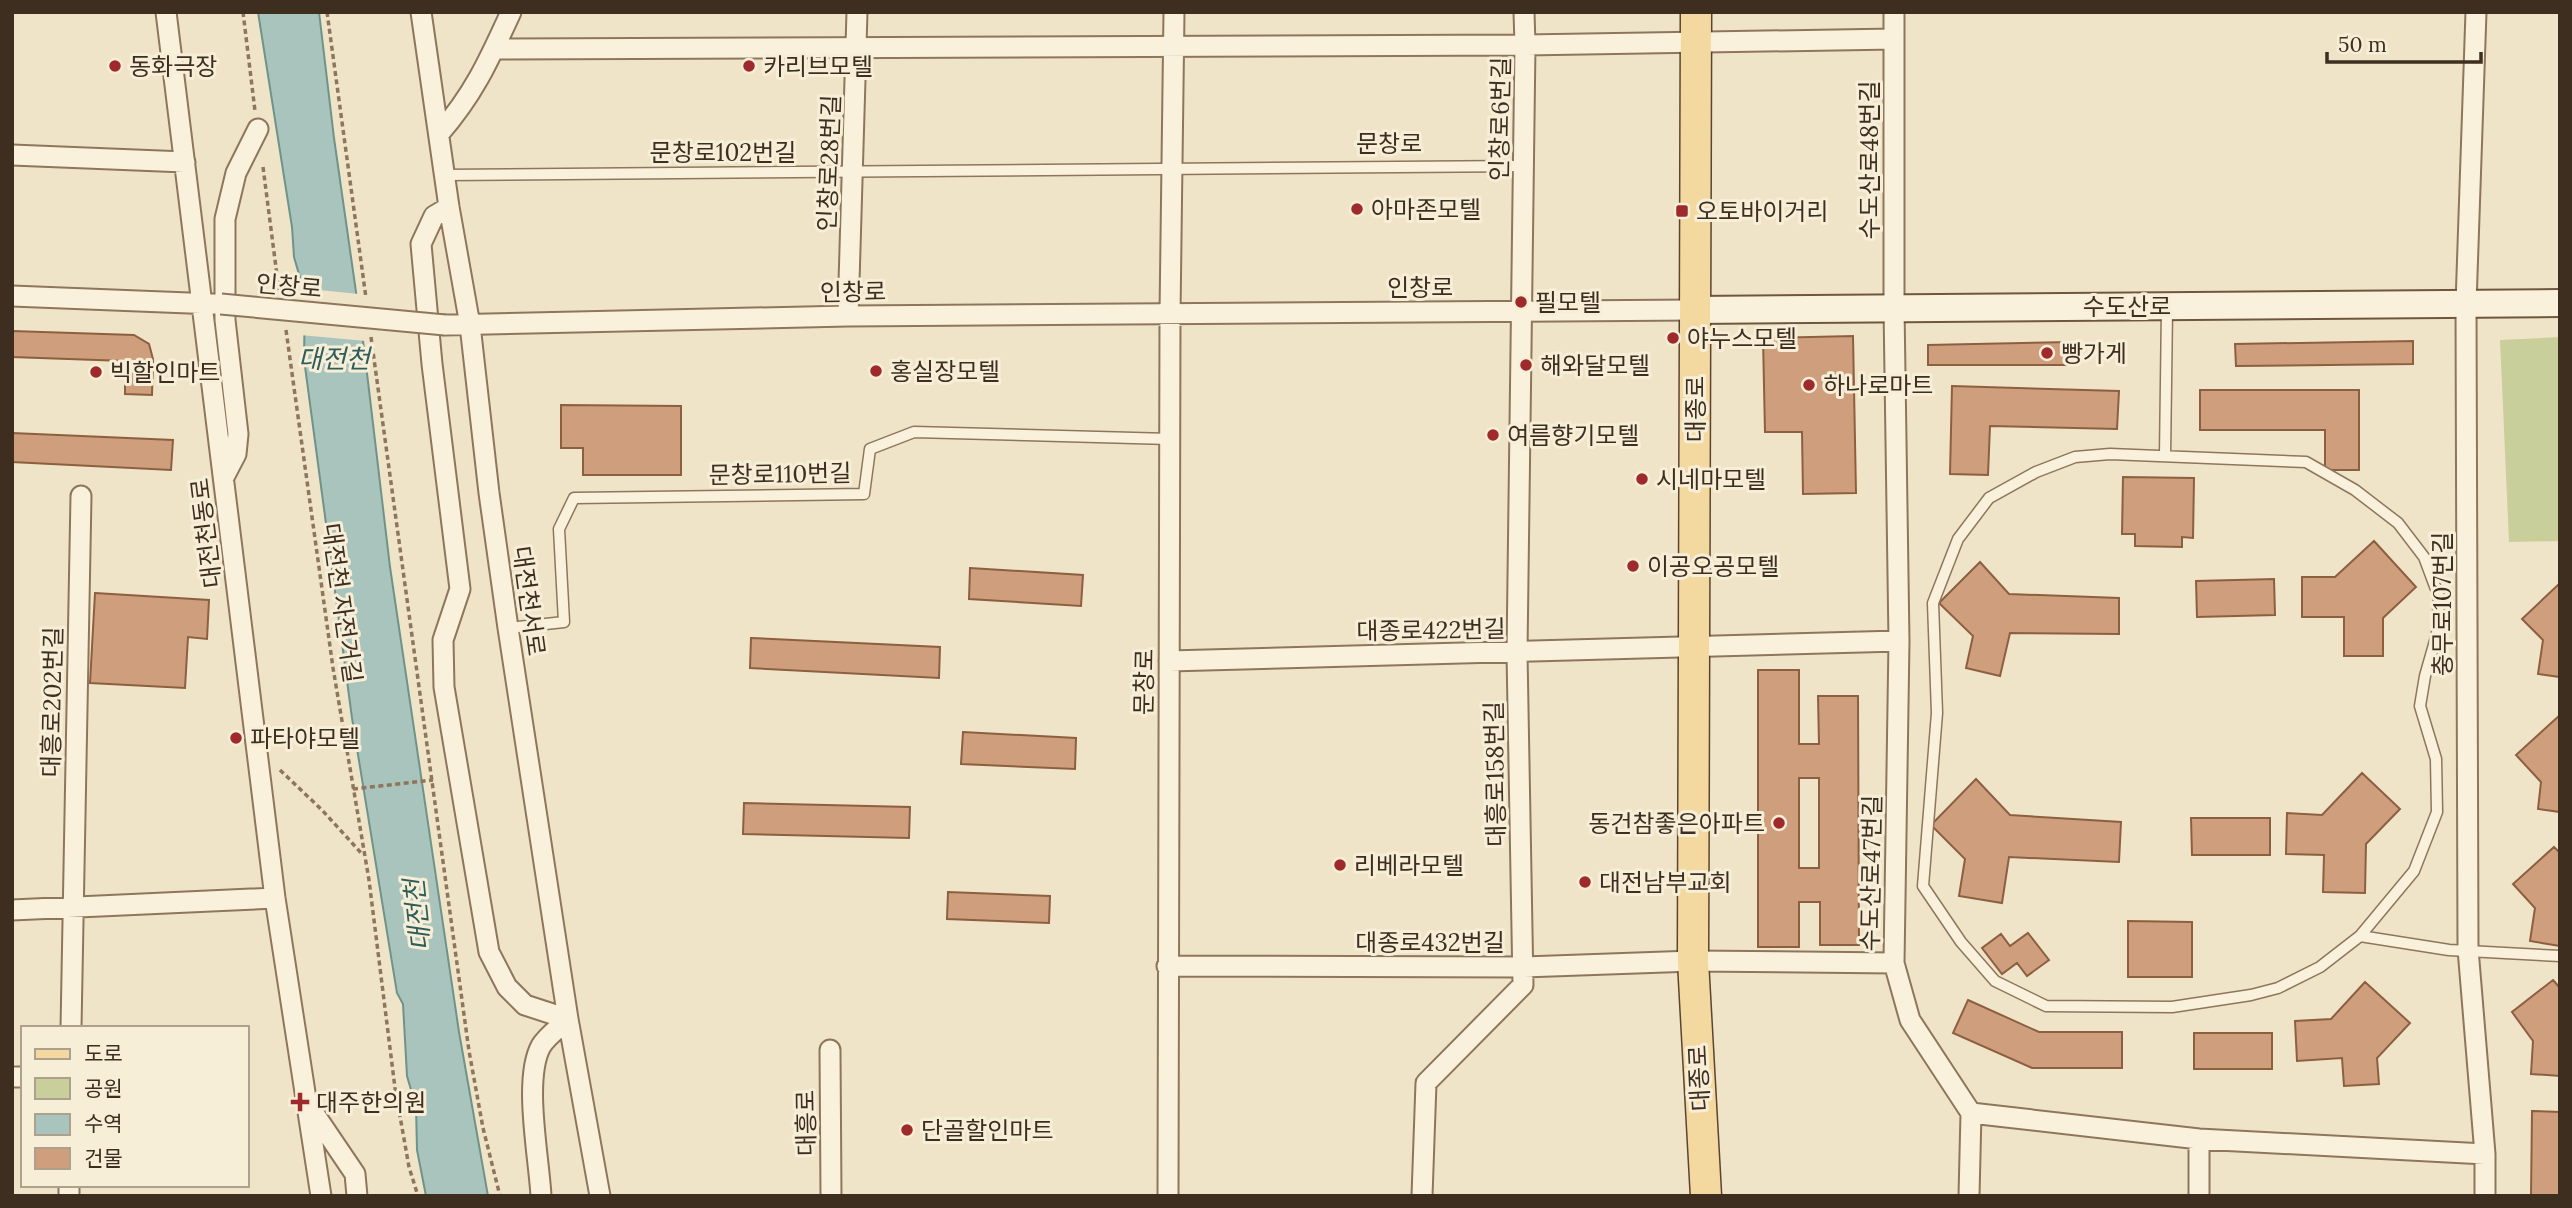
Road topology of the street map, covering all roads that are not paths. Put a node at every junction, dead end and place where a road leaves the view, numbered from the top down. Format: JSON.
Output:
{"nodes":[{"id":1,"x":166,"y":12,"type":"edge"},
{"id":2,"x":421,"y":12,"type":"edge"},
{"id":3,"x":510,"y":12,"type":"edge"},
{"id":4,"x":857,"y":12,"type":"edge"},
{"id":5,"x":1174,"y":12,"type":"edge"},
{"id":6,"x":1524,"y":12,"type":"edge"},
{"id":7,"x":1696,"y":12,"type":"edge"},
{"id":8,"x":1894,"y":12,"type":"edge"},
{"id":9,"x":2476,"y":12,"type":"edge"},
{"id":10,"x":1894,"y":39,"type":"junction"},
{"id":11,"x":1696,"y":43,"type":"junction"},
{"id":12,"x":1525,"y":45,"type":"junction"},
{"id":13,"x":1174,"y":46,"type":"junction"},
{"id":14,"x":857,"y":47,"type":"junction"},
{"id":15,"x":494,"y":48,"type":"junction"},
{"id":16,"x":258,"y":129,"type":"road end"},
{"id":17,"x":439,"y":134,"type":"junction"},
{"id":18,"x":12,"y":155,"type":"edge"},
{"id":19,"x":185,"y":162,"type":"junction"},
{"id":20,"x":1524,"y":166,"type":"junction"},
{"id":21,"x":1171,"y":169,"type":"junction"},
{"id":22,"x":853,"y":172,"type":"junction"},
{"id":23,"x":444,"y":175,"type":"junction"},
{"id":24,"x":449,"y":207,"type":"junction"},
{"id":25,"x":12,"y":296,"type":"edge"},
{"id":26,"x":2560,"y":303,"type":"edge"},
{"id":27,"x":212,"y":304,"type":"junction"},
{"id":28,"x":2466,"y":304,"type":"junction"},
{"id":29,"x":2167,"y":306,"type":"junction"},
{"id":30,"x":1894,"y":308,"type":"junction"},
{"id":31,"x":1695,"y":310,"type":"junction"},
{"id":32,"x":1522,"y":311,"type":"junction"},
{"id":33,"x":1170,"y":314,"type":"junction"},
{"id":34,"x":848,"y":316,"type":"junction"},
{"id":35,"x":470,"y":325,"type":"junction"},
{"id":36,"x":1170,"y":439,"type":"junction"},
{"id":37,"x":2165,"y":456,"type":"junction"},
{"id":38,"x":224,"y":477,"type":"junction"},
{"id":39,"x":81,"y":496,"type":"dead end"},
{"id":40,"x":508,"y":628,"type":"junction"},
{"id":41,"x":1899,"y":641,"type":"junction"},
{"id":42,"x":1694,"y":648,"type":"junction"},
{"id":43,"x":1517,"y":653,"type":"junction"},
{"id":44,"x":1168,"y":662,"type":"junction"},
{"id":45,"x":275,"y":898,"type":"junction"},
{"id":46,"x":71,"y":908,"type":"junction"},
{"id":47,"x":12,"y":910,"type":"edge"},
{"id":48,"x":2360,"y":936,"type":"junction"},
{"id":49,"x":2468,"y":949,"type":"junction"},
{"id":50,"x":2560,"y":956,"type":"edge"},
{"id":51,"x":1693,"y":961,"type":"junction"},
{"id":52,"x":1894,"y":963,"type":"junction"},
{"id":53,"x":1167,"y":966,"type":"junction"},
{"id":54,"x":1523,"y":967,"type":"junction"},
{"id":55,"x":568,"y":1020,"type":"junction"},
{"id":56,"x":71,"y":1026,"type":"edge"},
{"id":57,"x":830,"y":1050,"type":"dead end"},
{"id":58,"x":308,"y":1103,"type":"junction"},
{"id":59,"x":1971,"y":1113,"type":"junction"},
{"id":60,"x":2199,"y":1139,"type":"junction"},
{"id":61,"x":2485,"y":1154,"type":"junction"},
{"id":62,"x":1706,"y":1195,"type":"edge"},
{"id":63,"x":321,"y":1196,"type":"edge"},
{"id":64,"x":357,"y":1196,"type":"edge"},
{"id":65,"x":541,"y":1196,"type":"edge"},
{"id":66,"x":600,"y":1196,"type":"edge"},
{"id":67,"x":831,"y":1196,"type":"edge"},
{"id":68,"x":1168,"y":1196,"type":"edge"},
{"id":69,"x":1422,"y":1196,"type":"edge"},
{"id":70,"x":1969,"y":1196,"type":"edge"},
{"id":71,"x":2199,"y":1196,"type":"edge"},
{"id":72,"x":2485,"y":1196,"type":"edge"}],
"edges":[{"from":1,"to":19,"type":"street","name":"대전천동로"},
{"from":2,"to":17,"type":"street","name":"대전천서로"},
{"from":3,"to":15,"type":"street"},
{"from":4,"to":14,"type":"street","name":"인창로28번길"},
{"from":5,"to":13,"type":"street","name":"문창로"},
{"from":6,"to":12,"type":"street","name":"인창로6번길"},
{"from":7,"to":11,"type":"main road","name":"대종로"},
{"from":8,"to":10,"type":"street","name":"수도산로48번길"},
{"from":9,"to":28,"type":"street","name":"충무로107번길"},
{"from":10,"to":11,"type":"street"},
{"from":10,"to":30,"type":"street","name":"수도산로48번길"},
{"from":11,"to":12,"type":"street"},
{"from":11,"to":31,"type":"main road","name":"대종로"},
{"from":12,"to":13,"type":"street"},
{"from":12,"to":20,"type":"street","name":"인창로6번길"},
{"from":13,"to":14,"type":"street"},
{"from":13,"to":21,"type":"street","name":"문창로"},
{"from":14,"to":15,"type":"street"},
{"from":14,"to":22,"type":"street","name":"인창로28번길"},
{"from":15,"to":17,"type":"street"},
{"from":16,"to":38,"type":"street"},
{"from":17,"to":23,"type":"street","name":"대전천서로"},
{"from":18,"to":19,"type":"street"},
{"from":19,"to":27,"type":"street","name":"대전천동로"},
{"from":20,"to":21,"type":"lane","name":"문창로"},
{"from":20,"to":32,"type":"street","name":"인창로6번길"},
{"from":21,"to":22,"type":"lane","name":"문창로102번길"},
{"from":21,"to":33,"type":"street","name":"문창로"},
{"from":22,"to":23,"type":"lane","name":"문창로102번길"},
{"from":22,"to":34,"type":"street","name":"인창로28번길"},
{"from":23,"to":24,"type":"street","name":"대전천서로"},
{"from":24,"to":35,"type":"street","name":"대전천서로"},
{"from":24,"to":55,"type":"street"},
{"from":25,"to":27,"type":"street","name":"인창로"},
{"from":26,"to":28,"type":"main road","name":"수도산로"},
{"from":27,"to":35,"type":"street","name":"인창로","bridge":true},
{"from":27,"to":38,"type":"street","name":"대전천동로"},
{"from":28,"to":29,"type":"main road","name":"수도산로"},
{"from":28,"to":49,"type":"street","name":"충무로107번길"},
{"from":29,"to":30,"type":"main road","name":"수도산로"},
{"from":29,"to":37,"type":"lane"},
{"from":30,"to":31,"type":"main road","name":"수도산로"},
{"from":30,"to":41,"type":"street","name":"수도산로47번길"},
{"from":31,"to":32,"type":"street","name":"인창로"},
{"from":31,"to":42,"type":"main road","name":"대종로"},
{"from":32,"to":33,"type":"street","name":"인창로"},
{"from":32,"to":43,"type":"street","name":"대흥로158번길"},
{"from":33,"to":34,"type":"street","name":"인창로"},
{"from":33,"to":36,"type":"street","name":"문창로"},
{"from":34,"to":35,"type":"street","name":"인창로"},
{"from":35,"to":40,"type":"street","name":"대전천서로"},
{"from":36,"to":40,"type":"lane","name":"문창로110번길"},
{"from":36,"to":44,"type":"street","name":"문창로"},
{"from":37,"to":48,"type":"lane"},
{"from":37,"to":48,"type":"lane"},
{"from":38,"to":45,"type":"street","name":"대전천동로"},
{"from":39,"to":46,"type":"street","name":"대흥로202번길"},
{"from":40,"to":55,"type":"street","name":"대전천서로"},
{"from":41,"to":42,"type":"street"},
{"from":41,"to":52,"type":"street","name":"수도산로47번길"},
{"from":42,"to":43,"type":"street","name":"대종로422번길"},
{"from":42,"to":51,"type":"main road","name":"대종로"},
{"from":43,"to":44,"type":"street","name":"대종로422번길"},
{"from":43,"to":54,"type":"street","name":"대흥로158번길"},
{"from":44,"to":53,"type":"street","name":"문창로"},
{"from":45,"to":46,"type":"street"},
{"from":45,"to":58,"type":"street","name":"대전천동로"},
{"from":46,"to":47,"type":"street"},
{"from":46,"to":56,"type":"street","name":"대흥로202번길"},
{"from":48,"to":49,"type":"lane"},
{"from":49,"to":50,"type":"lane"},
{"from":49,"to":61,"type":"street","name":"충무로107번길"},
{"from":51,"to":52,"type":"street"},
{"from":51,"to":54,"type":"street","name":"대종로432번길"},
{"from":51,"to":62,"type":"main road","name":"대종로"},
{"from":52,"to":59,"type":"street","name":"수도산로47번길"},
{"from":53,"to":54,"type":"street","name":"대종로432번길"},
{"from":53,"to":68,"type":"street","name":"문창로"},
{"from":54,"to":69,"type":"street","name":"대흥로158번길"},
{"from":55,"to":65,"type":"street"},
{"from":55,"to":66,"type":"street","name":"대전천서로"},
{"from":57,"to":67,"type":"street","name":"대흥로"},
{"from":58,"to":63,"type":"street","name":"대전천동로"},
{"from":58,"to":64,"type":"street"},
{"from":59,"to":60,"type":"street"},
{"from":59,"to":70,"type":"street"},
{"from":60,"to":61,"type":"street"},
{"from":60,"to":71,"type":"street"},
{"from":61,"to":72,"type":"street","name":"충무로107번길"}]}
